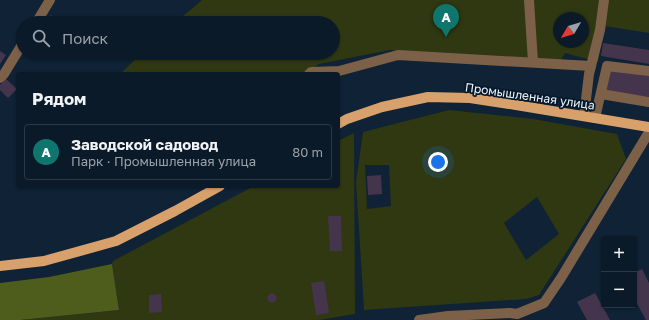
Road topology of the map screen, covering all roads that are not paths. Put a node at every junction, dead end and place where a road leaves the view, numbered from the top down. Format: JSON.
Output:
{"nodes":[{"id":1,"x":50,"y":0,"type":"edge"},
{"id":2,"x":528,"y":0,"type":"edge"},
{"id":3,"x":604,"y":0,"type":"edge"},
{"id":4,"x":40,"y":16,"type":"edge"},
{"id":5,"x":16,"y":54,"type":"edge"},
{"id":6,"x":533,"y":62,"type":"junction"},
{"id":7,"x":591,"y":66,"type":"junction"},
{"id":8,"x":649,"y":71,"type":"edge"},
{"id":9,"x":311,"y":72,"type":"edge"},
{"id":10,"x":0,"y":78,"type":"edge"},
{"id":11,"x":601,"y":94,"type":"junction"},
{"id":12,"x":649,"y":102,"type":"edge"},
{"id":13,"x":584,"y":116,"type":"junction"},
{"id":14,"x":595,"y":118,"type":"junction"},
{"id":15,"x":340,"y":123,"type":"edge"},
{"id":16,"x":649,"y":127,"type":"edge"},
{"id":17,"x":649,"y":132,"type":"edge"},
{"id":18,"x":216,"y":188,"type":"edge"},
{"id":19,"x":0,"y":266,"type":"edge"},
{"id":20,"x":419,"y":320,"type":"edge"}],
"edges":[{"from":1,"to":4,"type":"street"},
{"from":2,"to":6,"type":"street"},
{"from":3,"to":7,"type":"street"},
{"from":5,"to":10,"type":"street"},
{"from":6,"to":7,"type":"street"},
{"from":6,"to":9,"type":"street"},
{"from":7,"to":13,"type":"street"},
{"from":8,"to":11,"type":"street"},
{"from":11,"to":12,"type":"street"},
{"from":11,"to":14,"type":"street"},
{"from":13,"to":14,"type":"main road","name":"Промышленная улица"},
{"from":13,"to":15,"type":"main road","name":"Промышленная улица"},
{"from":14,"to":16,"type":"main road","name":"Промышленная улица"},
{"from":17,"to":20,"type":"street"},
{"from":18,"to":19,"type":"main road"}]}
